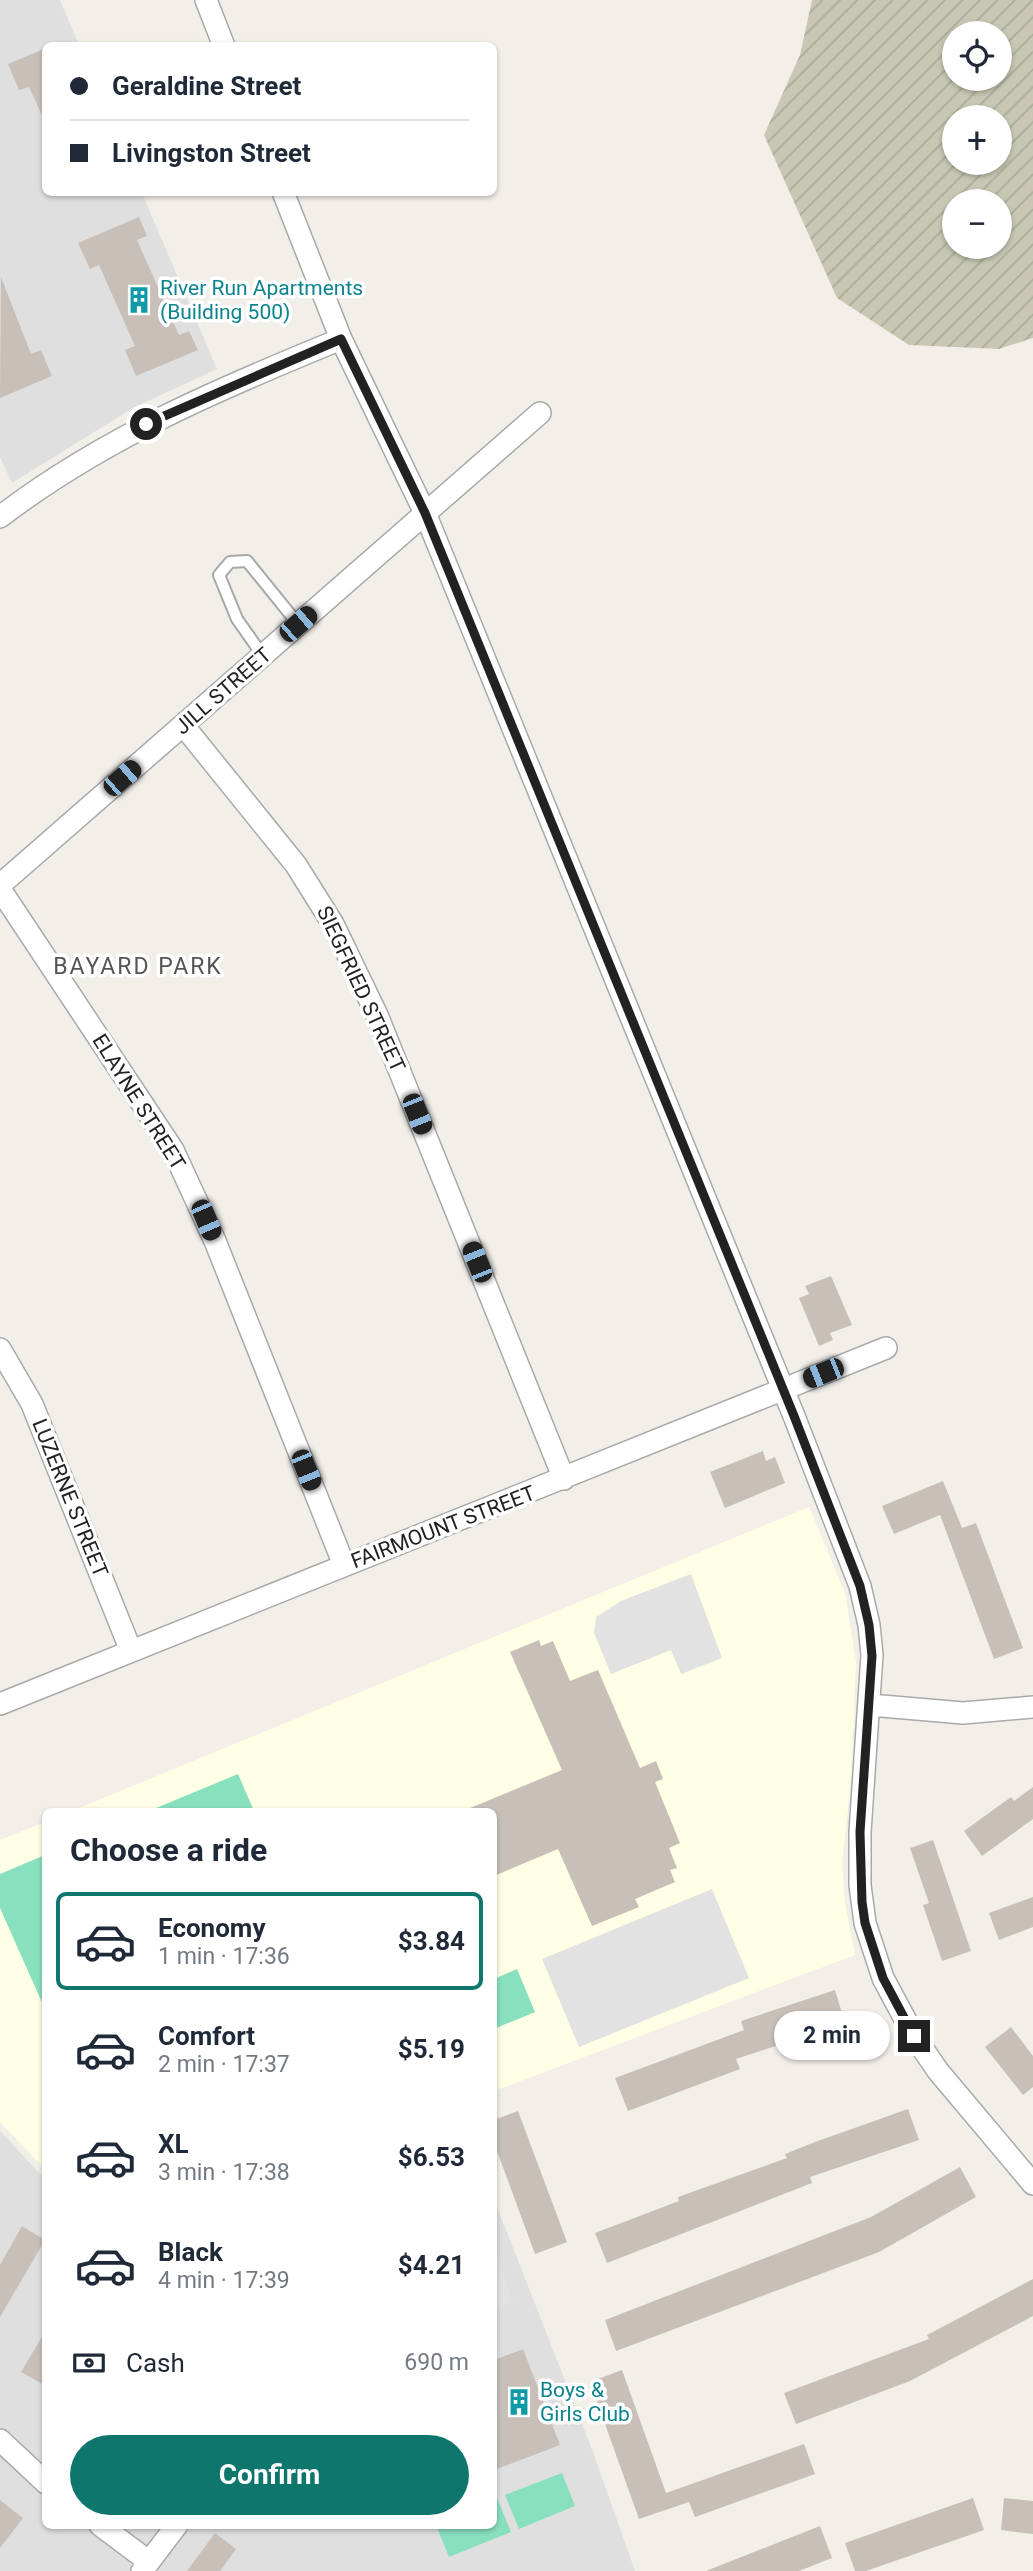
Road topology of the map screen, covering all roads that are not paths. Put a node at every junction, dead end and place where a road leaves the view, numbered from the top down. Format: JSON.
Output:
{"nodes":[{"id":1,"x":206,"y":0,"type":"edge"},
{"id":2,"x":222,"y":42,"type":"edge"},
{"id":3,"x":285,"y":196,"type":"edge"},
{"id":4,"x":341,"y":339,"type":"junction"},
{"id":5,"x":540,"y":413,"type":"dead end"},
{"id":6,"x":425,"y":513,"type":"junction"},
{"id":7,"x":0,"y":517,"type":"edge"},
{"id":8,"x":298,"y":624,"type":"junction"},
{"id":9,"x":263,"y":656,"type":"junction"},
{"id":10,"x":183,"y":724,"type":"junction"},
{"id":11,"x":0,"y":887,"type":"edge"},
{"id":12,"x":886,"y":1348,"type":"dead end"},
{"id":13,"x":0,"y":1349,"type":"edge"},
{"id":14,"x":783,"y":1390,"type":"junction"},
{"id":15,"x":565,"y":1479,"type":"junction"},
{"id":16,"x":344,"y":1565,"type":"junction"},
{"id":17,"x":131,"y":1651,"type":"junction"},
{"id":18,"x":0,"y":1704,"type":"edge"},
{"id":19,"x":870,"y":1705,"type":"junction"},
{"id":20,"x":1033,"y":1707,"type":"edge"},
{"id":21,"x":1033,"y":2184,"type":"edge"},
{"id":22,"x":1,"y":2444,"type":"edge"},
{"id":23,"x":42,"y":2480,"type":"edge"},
{"id":24,"x":104,"y":2529,"type":"edge"},
{"id":25,"x":174,"y":2529,"type":"edge"},
{"id":26,"x":145,"y":2566,"type":"edge"}],
"edges":[{"from":1,"to":2,"type":"street"},
{"from":3,"to":4,"type":"street"},
{"from":4,"to":6,"type":"street"},
{"from":4,"to":7,"type":"street"},
{"from":5,"to":6,"type":"street","name":"JILL STREET"},
{"from":6,"to":8,"type":"street","name":"JILL STREET"},
{"from":6,"to":14,"type":"street"},
{"from":8,"to":9,"type":"street","name":"JILL STREET"},
{"from":8,"to":9,"type":"lane"},
{"from":9,"to":10,"type":"street","name":"JILL STREET"},
{"from":10,"to":11,"type":"street","name":"JILL STREET"},
{"from":10,"to":15,"type":"street","name":"SIEGFRIED STREET"},
{"from":11,"to":16,"type":"street","name":"ELAYNE STREET"},
{"from":12,"to":14,"type":"street","name":"FAIRMOUNT STREET"},
{"from":13,"to":17,"type":"street","name":"LUZERNE STREET"},
{"from":14,"to":15,"type":"street","name":"FAIRMOUNT STREET"},
{"from":14,"to":19,"type":"street"},
{"from":15,"to":16,"type":"street","name":"FAIRMOUNT STREET"},
{"from":16,"to":17,"type":"street","name":"FAIRMOUNT STREET"},
{"from":17,"to":18,"type":"street","name":"FAIRMOUNT STREET"},
{"from":19,"to":20,"type":"street"},
{"from":19,"to":21,"type":"street"},
{"from":22,"to":23,"type":"street"},
{"from":24,"to":26,"type":"street"},
{"from":25,"to":26,"type":"street"}]}
